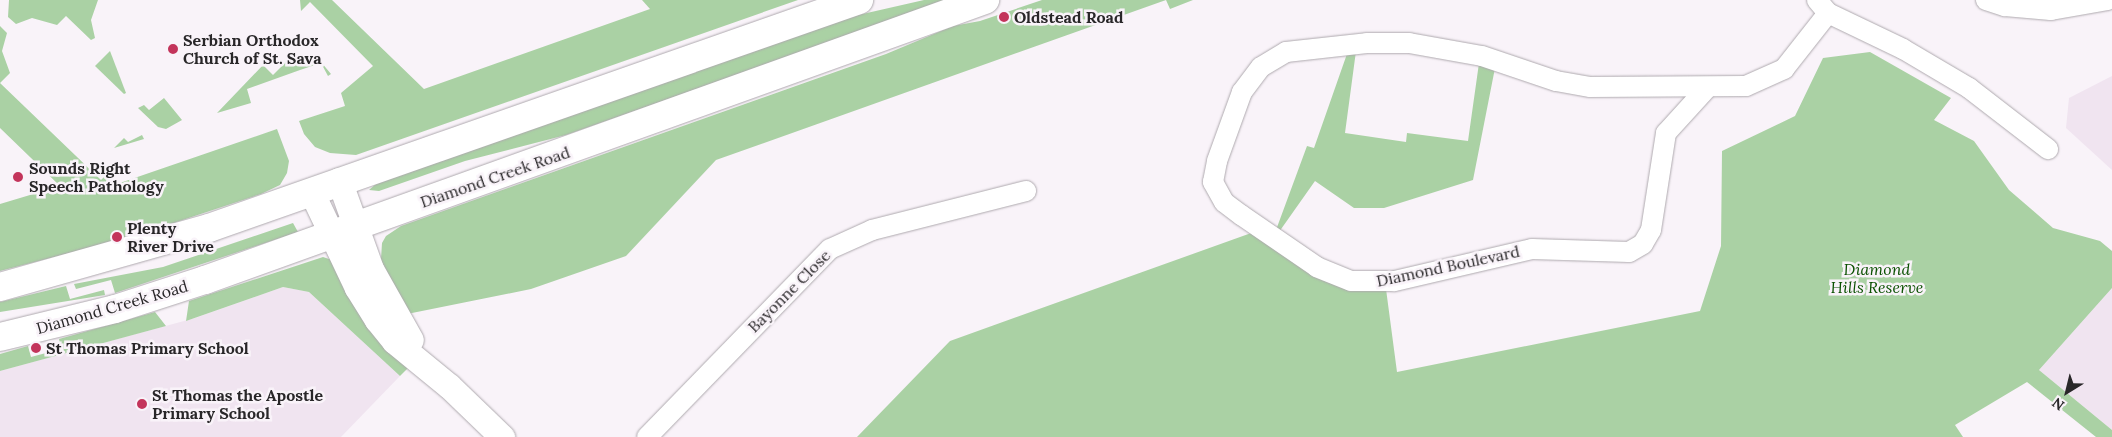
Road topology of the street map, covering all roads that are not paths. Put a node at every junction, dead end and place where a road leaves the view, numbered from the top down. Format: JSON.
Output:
{"nodes":[{"id":1,"x":858,"y":0,"type":"edge"},
{"id":2,"x":985,"y":0,"type":"edge"},
{"id":3,"x":1986,"y":0,"type":"edge"},
{"id":4,"x":2108,"y":0,"type":"edge"},
{"id":5,"x":1823,"y":6,"type":"edge"},
{"id":6,"x":1707,"y":88,"type":"junction"},
{"id":7,"x":2048,"y":149,"type":"dead end"},
{"id":8,"x":339,"y":180,"type":"junction"},
{"id":9,"x":311,"y":191,"type":"junction"},
{"id":10,"x":1026,"y":191,"type":"dead end"},
{"id":11,"x":357,"y":226,"type":"junction"},
{"id":12,"x":331,"y":236,"type":"junction"},
{"id":13,"x":0,"y":287,"type":"edge"},
{"id":14,"x":0,"y":337,"type":"edge"},
{"id":15,"x":449,"y":386,"type":"junction"},
{"id":16,"x":502,"y":437,"type":"edge"},
{"id":17,"x":647,"y":437,"type":"edge"}],
"edges":[{"from":1,"to":8,"type":"main road"},
{"from":2,"to":11,"type":"main road","name":"Diamond Creek Road"},
{"from":3,"to":4,"type":"street"},
{"from":5,"to":6,"type":"street","name":"Diamond Boulevard"},
{"from":5,"to":7,"type":"street"},
{"from":6,"to":6,"type":"street","name":"Diamond Boulevard"},
{"from":8,"to":9,"type":"main road"},
{"from":8,"to":11,"type":"street"},
{"from":9,"to":12,"type":"street"},
{"from":9,"to":13,"type":"main road"},
{"from":10,"to":17,"type":"street","name":"Bayonne Close"},
{"from":11,"to":12,"type":"main road","name":"Diamond Creek Road"},
{"from":11,"to":15,"type":"street"},
{"from":12,"to":14,"type":"main road","name":"Diamond Creek Road"},
{"from":12,"to":15,"type":"street"},
{"from":15,"to":16,"type":"street"}]}
